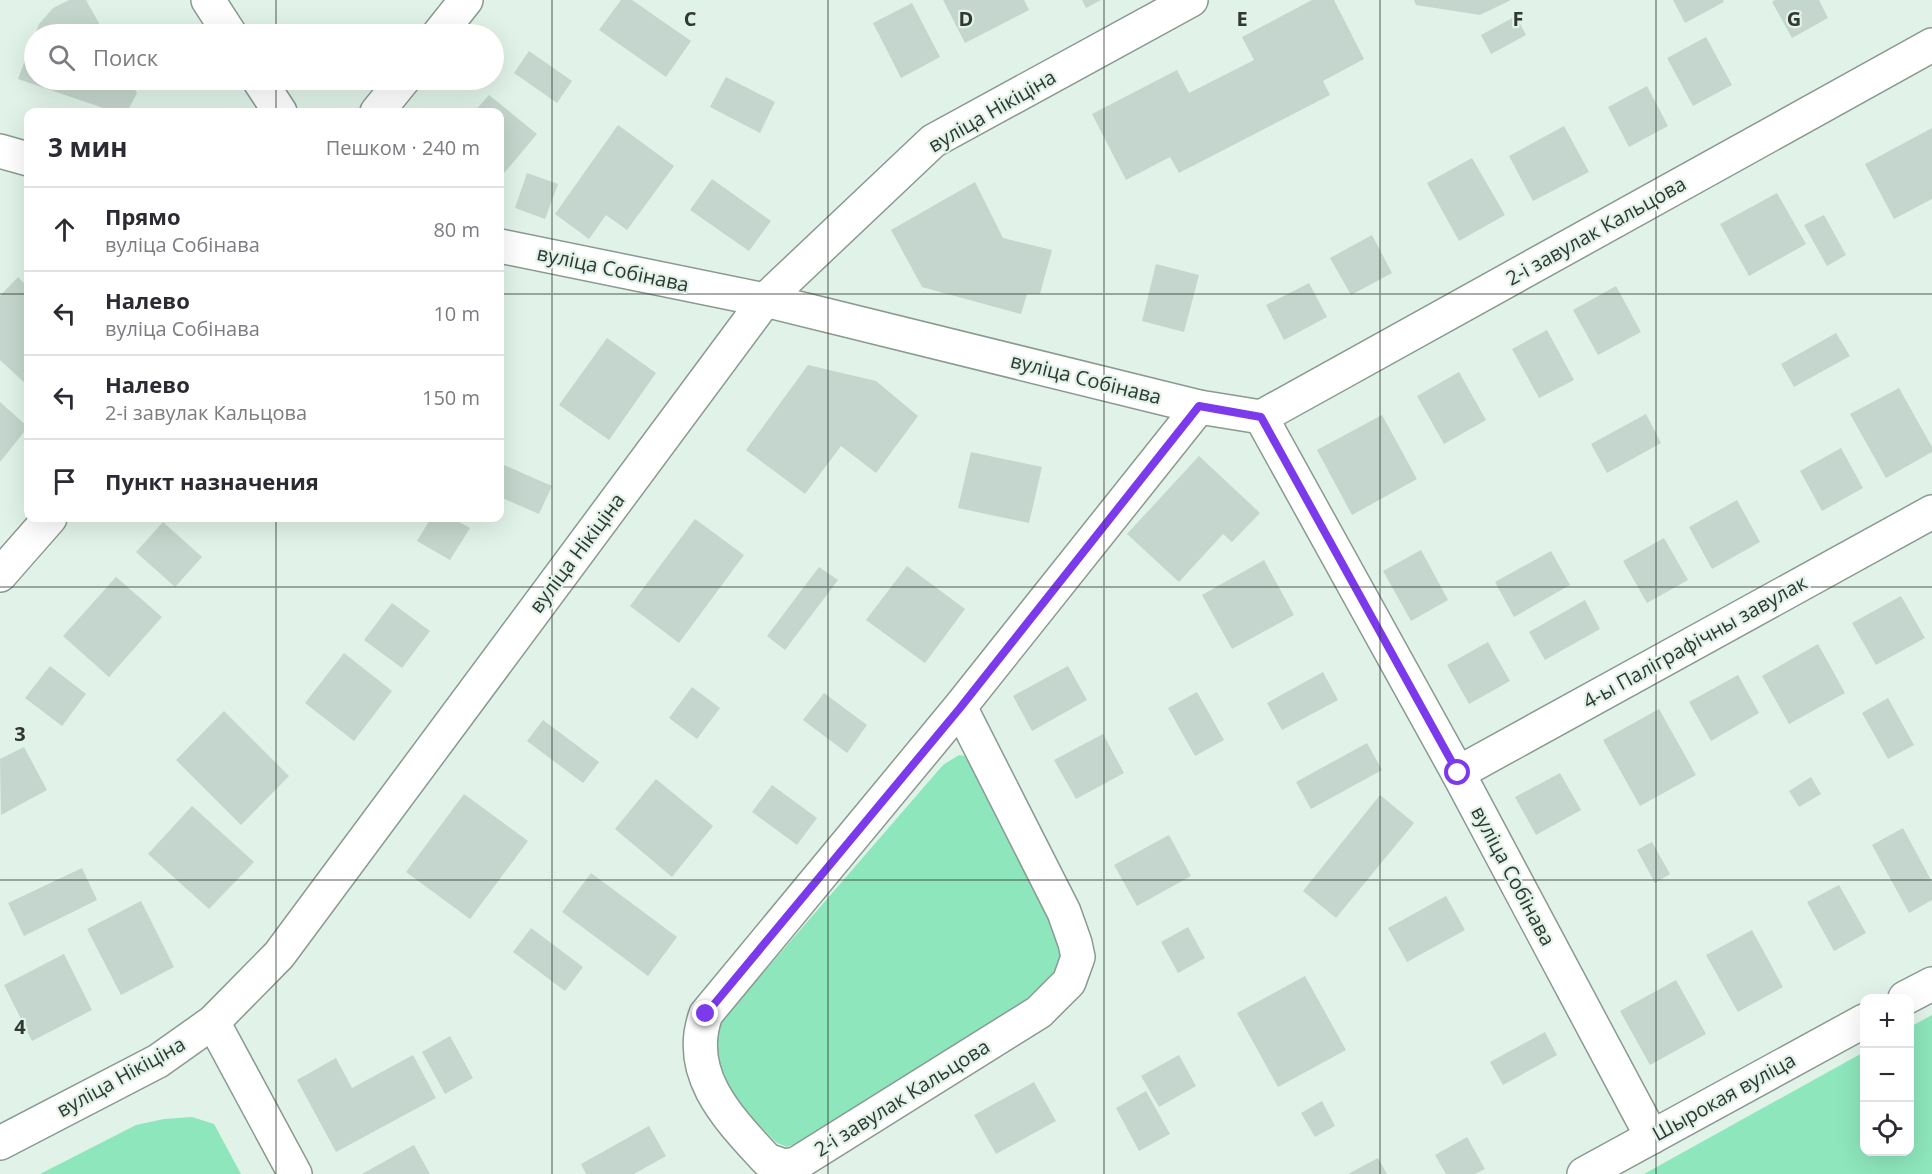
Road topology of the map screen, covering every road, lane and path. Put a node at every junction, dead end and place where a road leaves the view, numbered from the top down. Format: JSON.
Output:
{"nodes":[{"id":1,"x":208,"y":0,"type":"edge"},
{"id":2,"x":466,"y":0,"type":"edge"},
{"id":3,"x":1191,"y":0,"type":"edge"},
{"id":4,"x":224,"y":24,"type":"edge"},
{"id":5,"x":447,"y":24,"type":"edge"},
{"id":6,"x":1932,"y":45,"type":"edge"},
{"id":7,"x":266,"y":90,"type":"edge"},
{"id":8,"x":395,"y":90,"type":"edge"},
{"id":9,"x":277,"y":108,"type":"edge"},
{"id":10,"x":380,"y":108,"type":"edge"},
{"id":11,"x":0,"y":150,"type":"edge"},
{"id":12,"x":24,"y":158,"type":"edge"},
{"id":13,"x":504,"y":247,"type":"edge"},
{"id":14,"x":765,"y":300,"type":"junction"},
{"id":15,"x":1199,"y":406,"type":"junction"},
{"id":16,"x":1261,"y":417,"type":"junction"},
{"id":17,"x":1932,"y":512,"type":"edge"},
{"id":18,"x":46,"y":522,"type":"edge"},
{"id":19,"x":0,"y":575,"type":"edge"},
{"id":20,"x":960,"y":708,"type":"junction"},
{"id":21,"x":1458,"y":773,"type":"junction"},
{"id":22,"x":1932,"y":984,"type":"edge"},
{"id":23,"x":1914,"y":994,"type":"edge"},
{"id":24,"x":213,"y":1022,"type":"junction"},
{"id":25,"x":1860,"y":1023,"type":"edge"},
{"id":26,"x":1652,"y":1137,"type":"junction"},
{"id":27,"x":0,"y":1143,"type":"edge"},
{"id":28,"x":295,"y":1174,"type":"edge"},
{"id":29,"x":1584,"y":1174,"type":"edge"}],
"edges":[{"from":1,"to":4,"type":"street"},
{"from":2,"to":5,"type":"street"},
{"from":3,"to":14,"type":"street","name":"вуліца Нікіціна"},
{"from":6,"to":16,"type":"street","name":"2-і завулак Кальцова"},
{"from":7,"to":9,"type":"street"},
{"from":8,"to":10,"type":"street"},
{"from":11,"to":12,"type":"street"},
{"from":13,"to":14,"type":"street","name":"вуліца Собінава"},
{"from":14,"to":15,"type":"street","name":"вуліца Собінава"},
{"from":14,"to":24,"type":"street","name":"вуліца Нікіціна"},
{"from":15,"to":16,"type":"street","name":"вуліца Собінава"},
{"from":15,"to":20,"type":"street","name":"2-і завулак Кальцова"},
{"from":16,"to":21,"type":"street","name":"вуліца Собінава"},
{"from":17,"to":21,"type":"street","name":"4-ы Паліграфічны завулак"},
{"from":18,"to":19,"type":"street"},
{"from":20,"to":20,"type":"street","name":"2-і завулак Кальцова"},
{"from":21,"to":26,"type":"street","name":"вуліца Собінава"},
{"from":22,"to":23,"type":"street"},
{"from":24,"to":27,"type":"street","name":"вуліца Нікіціна"},
{"from":24,"to":28,"type":"street"},
{"from":25,"to":26,"type":"street","name":"Шырокая вуліца"},
{"from":26,"to":29,"type":"street","name":"Шырокая вуліца"}]}
